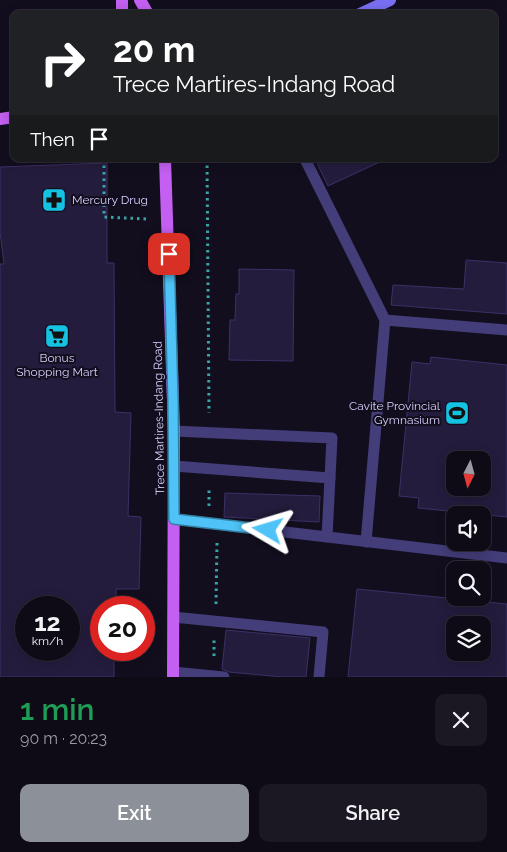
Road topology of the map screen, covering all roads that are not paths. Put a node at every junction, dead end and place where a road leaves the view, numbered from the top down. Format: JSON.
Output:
{"nodes":[{"id":1,"x":390,"y":0,"type":"edge"},
{"id":2,"x":369,"y":10,"type":"edge"},
{"id":3,"x":165,"y":162,"type":"edge"},
{"id":4,"x":306,"y":162,"type":"edge"},
{"id":5,"x":385,"y":320,"type":"junction"},
{"id":6,"x":507,"y":330,"type":"edge"},
{"id":7,"x":174,"y":430,"type":"junction"},
{"id":8,"x":174,"y":466,"type":"junction"},
{"id":9,"x":330,"y":478,"type":"junction"},
{"id":10,"x":174,"y":519,"type":"junction"},
{"id":11,"x":327,"y":537,"type":"junction"},
{"id":12,"x":366,"y":542,"type":"junction"},
{"id":13,"x":507,"y":558,"type":"edge"},
{"id":14,"x":173,"y":617,"type":"junction"},
{"id":15,"x":173,"y":674,"type":"edge"},
{"id":16,"x":224,"y":677,"type":"edge"},
{"id":17,"x":319,"y":677,"type":"edge"}],
"edges":[{"from":1,"to":2,"type":"main road"},
{"from":3,"to":7,"type":"main road","name":"Trece Martires-Indang Road"},
{"from":4,"to":5,"type":"lane"},
{"from":5,"to":6,"type":"lane"},
{"from":5,"to":12,"type":"lane"},
{"from":7,"to":8,"type":"main road","name":"Trece Martires-Indang Road"},
{"from":7,"to":9,"type":"lane"},
{"from":8,"to":9,"type":"lane"},
{"from":8,"to":10,"type":"main road","name":"Trece Martires-Indang Road"},
{"from":9,"to":11,"type":"lane"},
{"from":10,"to":11,"type":"lane"},
{"from":10,"to":14,"type":"main road","name":"Trece Martires-Indang Road"},
{"from":11,"to":12,"type":"lane"},
{"from":12,"to":13,"type":"lane"},
{"from":14,"to":15,"type":"main road","name":"Trece Martires-Indang Road"},
{"from":14,"to":17,"type":"lane"},
{"from":15,"to":16,"type":"lane"}]}
